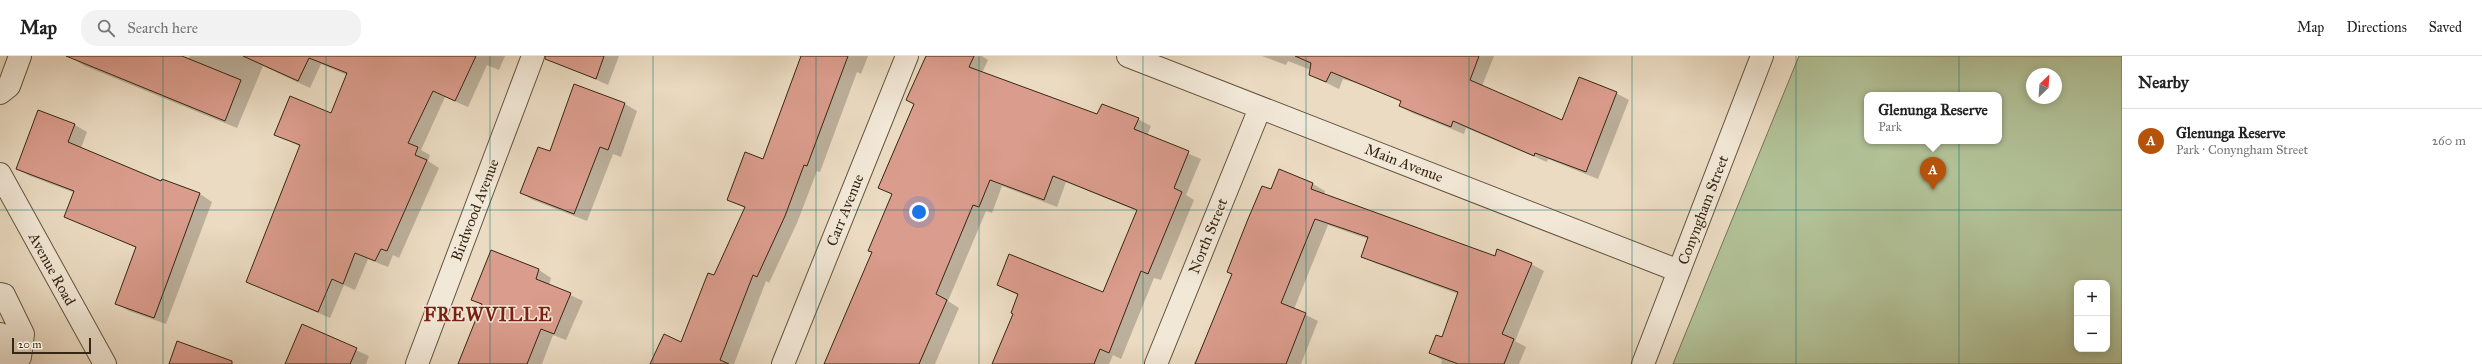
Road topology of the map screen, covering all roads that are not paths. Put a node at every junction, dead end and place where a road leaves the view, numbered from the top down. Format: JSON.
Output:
{"nodes":[{"id":1,"x":20,"y":56,"type":"edge"},
{"id":2,"x":533,"y":56,"type":"edge"},
{"id":3,"x":907,"y":56,"type":"edge"},
{"id":4,"x":1128,"y":56,"type":"edge"},
{"id":5,"x":1762,"y":56,"type":"edge"},
{"id":6,"x":0,"y":93,"type":"edge"},
{"id":7,"x":1260,"y":108,"type":"junction"},
{"id":8,"x":1,"y":179,"type":"edge"},
{"id":9,"x":1679,"y":271,"type":"junction"},
{"id":10,"x":0,"y":294,"type":"edge"},
{"id":11,"x":0,"y":334,"type":"edge"},
{"id":12,"x":5,"y":364,"type":"edge"},
{"id":13,"x":10,"y":364,"type":"edge"},
{"id":14,"x":105,"y":364,"type":"edge"},
{"id":15,"x":417,"y":364,"type":"edge"},
{"id":16,"x":783,"y":364,"type":"edge"},
{"id":17,"x":1156,"y":364,"type":"edge"},
{"id":18,"x":1643,"y":364,"type":"edge"}],
"edges":[{"from":1,"to":6,"type":"street"},
{"from":2,"to":15,"type":"street","name":"Birdwood Avenue"},
{"from":3,"to":16,"type":"street","name":"Carr Avenue"},
{"from":4,"to":7,"type":"street","name":"Main Avenue"},
{"from":5,"to":9,"type":"street","name":"Conyngham Street"},
{"from":7,"to":9,"type":"street","name":"Main Avenue"},
{"from":7,"to":17,"type":"street","name":"North Street"},
{"from":8,"to":14,"type":"street","name":"Avenue Road"},
{"from":9,"to":18,"type":"street","name":"Conyngham Street"},
{"from":10,"to":13,"type":"street"},
{"from":11,"to":12,"type":"street"}]}
